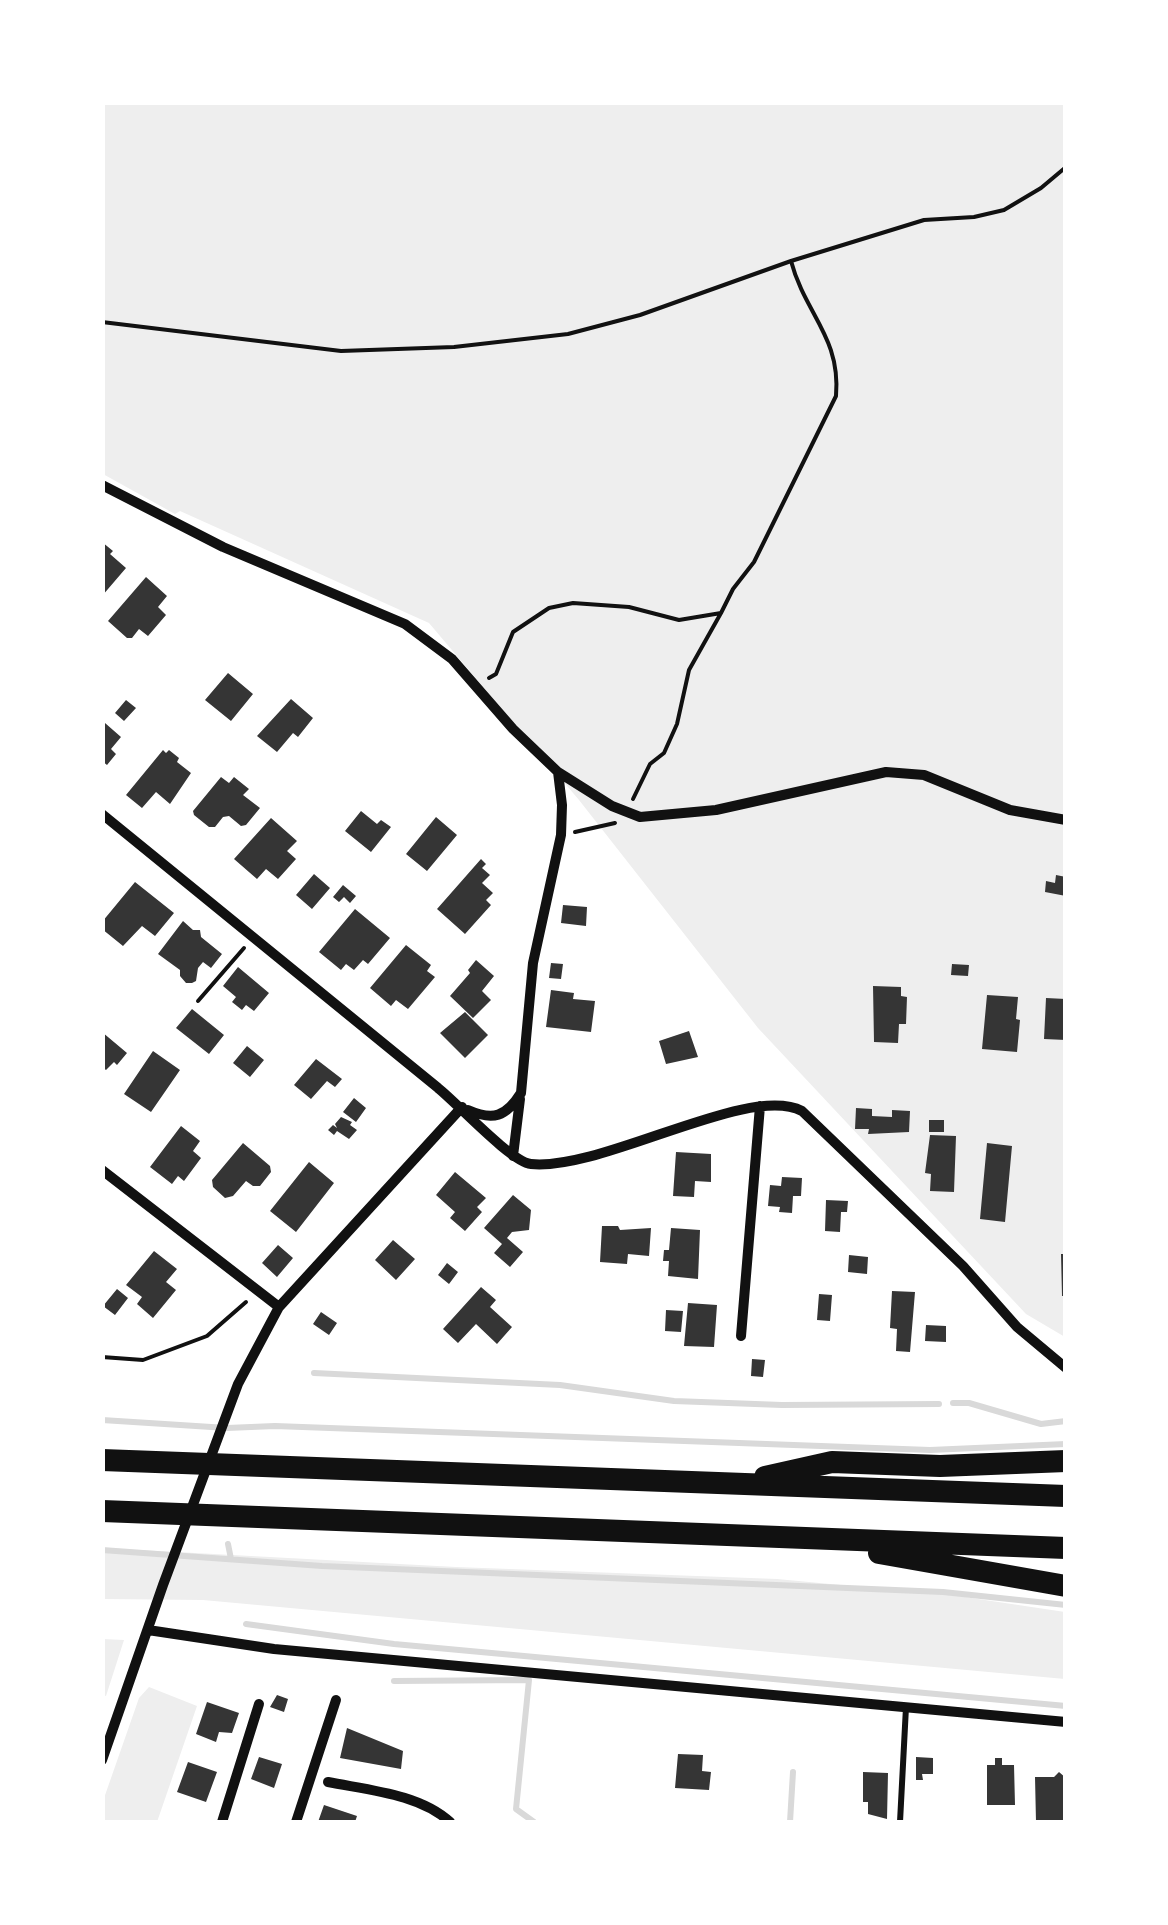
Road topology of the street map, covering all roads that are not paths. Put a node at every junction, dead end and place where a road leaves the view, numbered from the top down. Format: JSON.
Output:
{"nodes":[{"id":1,"x":102,"y":485,"type":"edge"},
{"id":2,"x":558,"y":772,"type":"junction"},
{"id":3,"x":102,"y":814,"type":"edge"},
{"id":4,"x":1066,"y":820,"type":"edge"},
{"id":5,"x":520,"y":1093,"type":"junction"},
{"id":6,"x":760,"y":1106,"type":"junction"},
{"id":7,"x":462,"y":1107,"type":"junction"},
{"id":8,"x":512,"y":1156,"type":"junction"},
{"id":9,"x":102,"y":1170,"type":"edge"},
{"id":10,"x":279,"y":1307,"type":"junction"},
{"id":11,"x":742,"y":1336,"type":"dead end"},
{"id":12,"x":1066,"y":1368,"type":"edge"},
{"id":13,"x":102,"y":1460,"type":"edge"},
{"id":14,"x":1066,"y":1461,"type":"edge"},
{"id":15,"x":733,"y":1484,"type":"junction"},
{"id":16,"x":1066,"y":1496,"type":"edge"},
{"id":17,"x":102,"y":1512,"type":"edge"},
{"id":18,"x":792,"y":1538,"type":"junction"},
{"id":19,"x":1066,"y":1548,"type":"edge"},
{"id":20,"x":1066,"y":1586,"type":"edge"},
{"id":21,"x":148,"y":1630,"type":"junction"},
{"id":22,"x":336,"y":1700,"type":"dead end"},
{"id":23,"x":259,"y":1704,"type":"dead end"},
{"id":24,"x":906,"y":1707,"type":"junction"},
{"id":25,"x":1066,"y":1722,"type":"edge"},
{"id":26,"x":102,"y":1760,"type":"edge"},
{"id":27,"x":328,"y":1782,"type":"dead end"},
{"id":28,"x":222,"y":1822,"type":"edge"},
{"id":29,"x":296,"y":1822,"type":"edge"},
{"id":30,"x":450,"y":1822,"type":"edge"},
{"id":31,"x":900,"y":1822,"type":"edge"}],
"edges":[{"from":1,"to":2,"type":"street"},
{"from":2,"to":4,"type":"street"},
{"from":2,"to":5,"type":"street"},
{"from":3,"to":7,"type":"street"},
{"from":5,"to":7,"type":"street"},
{"from":5,"to":8,"type":"street"},
{"from":6,"to":8,"type":"street"},
{"from":6,"to":11,"type":"street"},
{"from":6,"to":12,"type":"street"},
{"from":7,"to":8,"type":"street"},
{"from":7,"to":10,"type":"street"},
{"from":9,"to":10,"type":"street"},
{"from":10,"to":21,"type":"street"},
{"from":13,"to":15,"type":"highway"},
{"from":14,"to":15,"type":"highway"},
{"from":15,"to":16,"type":"highway"},
{"from":17,"to":18,"type":"highway"},
{"from":18,"to":19,"type":"highway"},
{"from":18,"to":20,"type":"highway"},
{"from":21,"to":24,"type":"street"},
{"from":21,"to":26,"type":"street"},
{"from":22,"to":29,"type":"street"},
{"from":23,"to":28,"type":"street"},
{"from":24,"to":25,"type":"street"},
{"from":24,"to":31,"type":"lane"},
{"from":27,"to":30,"type":"street"}]}
